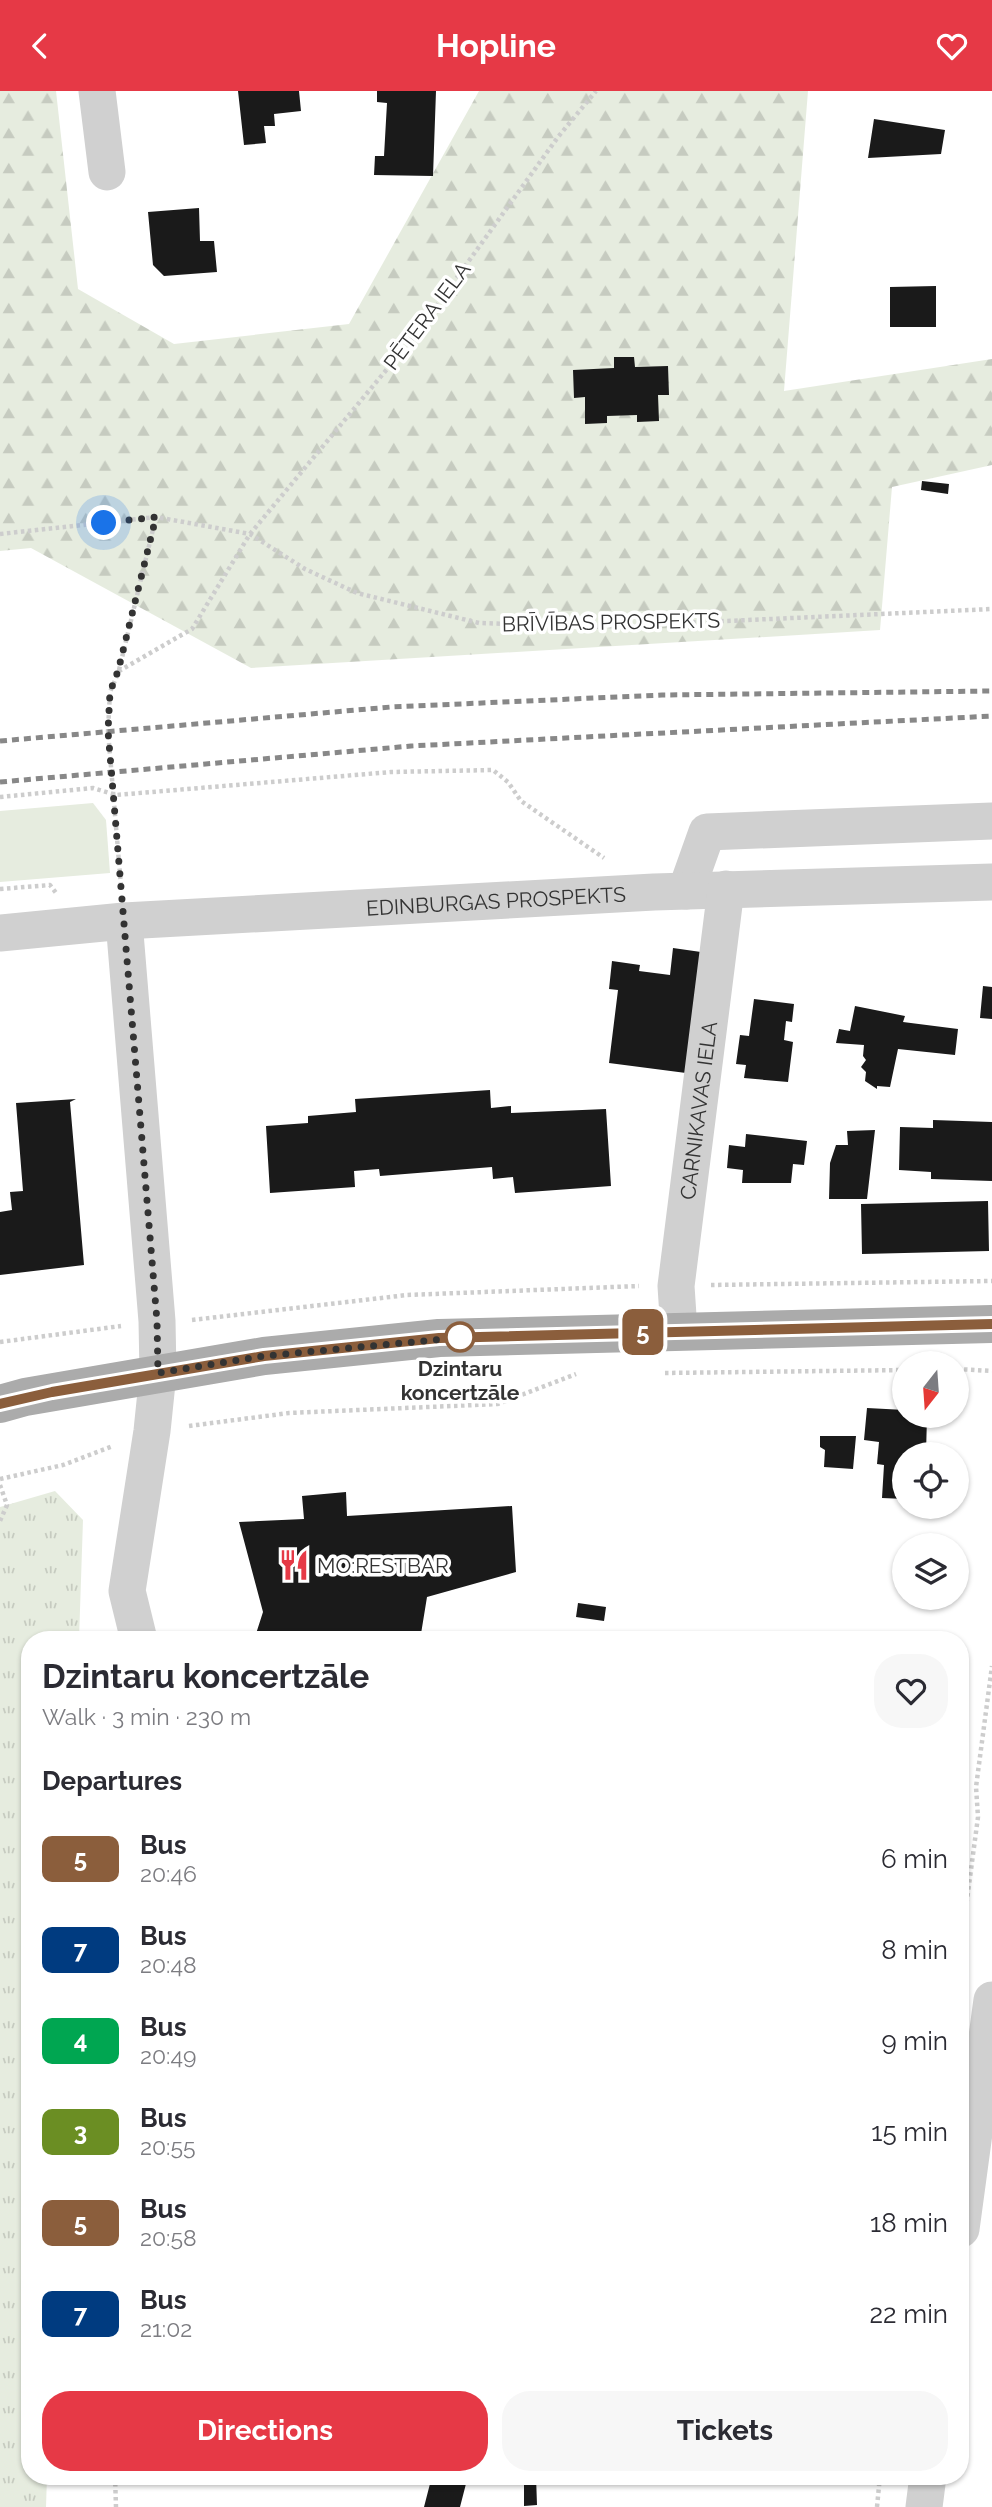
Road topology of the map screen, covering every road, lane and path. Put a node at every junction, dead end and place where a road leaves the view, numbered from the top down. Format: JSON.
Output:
{"nodes":[{"id":1,"x":97,"y":91,"type":"edge"},
{"id":2,"x":596,"y":91,"type":"edge"},
{"id":3,"x":107,"y":172,"type":"dead end"},
{"id":4,"x":156,"y":517,"type":"junction"},
{"id":5,"x":0,"y":534,"type":"edge"},
{"id":6,"x":250,"y":534,"type":"junction"},
{"id":7,"x":992,"y":609,"type":"edge"},
{"id":8,"x":118,"y":671,"type":"junction"},
{"id":9,"x":116,"y":795,"type":"junction"},
{"id":10,"x":0,"y":797,"type":"edge"},
{"id":11,"x":992,"y":821,"type":"edge"},
{"id":12,"x":992,"y":881,"type":"edge"},
{"id":13,"x":726,"y":889,"type":"junction"},
{"id":14,"x":670,"y":891,"type":"junction"},
{"id":15,"x":124,"y":921,"type":"junction"},
{"id":16,"x":0,"y":933,"type":"edge"},
{"id":17,"x":992,"y":1324,"type":"edge"},
{"id":18,"x":679,"y":1331,"type":"junction"},
{"id":19,"x":892,"y":1370,"type":"edge"},
{"id":20,"x":970,"y":1370,"type":"edge"},
{"id":21,"x":992,"y":1371,"type":"edge"},
{"id":22,"x":158,"y":1373,"type":"junction"},
{"id":23,"x":658,"y":1373,"type":"dead end"},
{"id":24,"x":589,"y":1374,"type":"dead end"},
{"id":25,"x":0,"y":1404,"type":"edge"},
{"id":26,"x":152,"y":1431,"type":"junction"},
{"id":27,"x":0,"y":1479,"type":"edge"},
{"id":28,"x":0,"y":1485,"type":"edge"},
{"id":29,"x":0,"y":1521,"type":"edge"},
{"id":30,"x":137,"y":1631,"type":"edge"},
{"id":31,"x":992,"y":1666,"type":"edge"},
{"id":32,"x":969,"y":1885,"type":"edge"},
{"id":33,"x":992,"y":2000,"type":"edge"},
{"id":34,"x":969,"y":2170,"type":"edge"},
{"id":35,"x":115,"y":2485,"type":"edge"},
{"id":36,"x":879,"y":2485,"type":"edge"},
{"id":37,"x":927,"y":2485,"type":"edge"},
{"id":38,"x":116,"y":2507,"type":"edge"},
{"id":39,"x":877,"y":2507,"type":"edge"},
{"id":40,"x":924,"y":2507,"type":"edge"}],
"edges":[{"from":1,"to":3,"type":"street"},
{"from":2,"to":6,"type":"path","name":"PĒTERA IELA"},
{"from":4,"to":5,"type":"path","name":"BRĪVĪBAS PROSPEKTS"},
{"from":4,"to":6,"type":"path","name":"BRĪVĪBAS PROSPEKTS"},
{"from":4,"to":8,"type":"path"},
{"from":6,"to":7,"type":"path","name":"BRĪVĪBAS PROSPEKTS"},
{"from":6,"to":8,"type":"path","name":"PĒTERA IELA"},
{"from":8,"to":9,"type":"path"},
{"from":9,"to":10,"type":"path"},
{"from":9,"to":14,"type":"path"},
{"from":9,"to":15,"type":"path"},
{"from":11,"to":14,"type":"street"},
{"from":12,"to":13,"type":"street","name":"EDINBURGAS PROSPEKTS"},
{"from":13,"to":14,"type":"street","name":"EDINBURGAS PROSPEKTS"},
{"from":13,"to":18,"type":"street","name":"CARNIKAVAS IELA"},
{"from":14,"to":15,"type":"street","name":"EDINBURGAS PROSPEKTS"},
{"from":15,"to":16,"type":"street","name":"EDINBURGAS PROSPEKTS"},
{"from":15,"to":22,"type":"street"},
{"from":17,"to":18,"type":"main road"},
{"from":18,"to":22,"type":"main road"},
{"from":19,"to":23,"type":"path"},
{"from":20,"to":21,"type":"path"},
{"from":22,"to":25,"type":"main road"},
{"from":22,"to":26,"type":"street"},
{"from":24,"to":26,"type":"path"},
{"from":26,"to":27,"type":"path"},
{"from":26,"to":30,"type":"street"},
{"from":28,"to":29,"type":"path"},
{"from":31,"to":32,"type":"path"},
{"from":33,"to":34,"type":"street"},
{"from":35,"to":38,"type":"path"},
{"from":36,"to":39,"type":"path"},
{"from":37,"to":40,"type":"street"}]}
